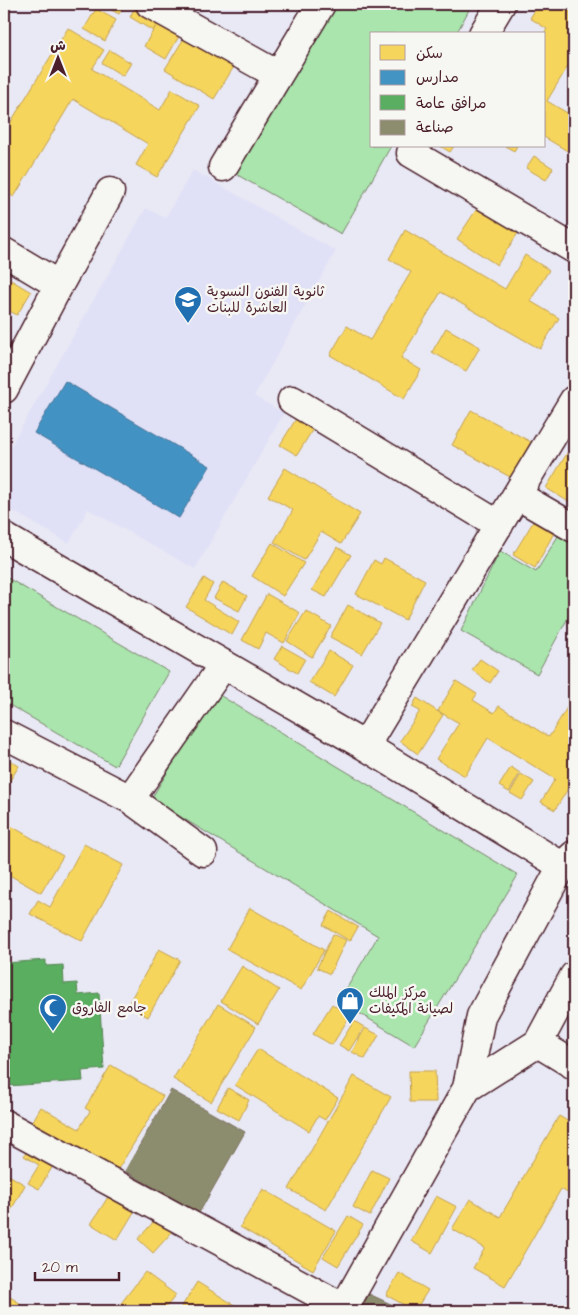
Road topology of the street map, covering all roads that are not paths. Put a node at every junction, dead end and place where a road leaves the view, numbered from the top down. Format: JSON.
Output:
{"nodes":[{"id":1,"x":150,"y":4,"type":"edge"},
{"id":2,"x":321,"y":4,"type":"edge"},
{"id":3,"x":501,"y":4,"type":"edge"},
{"id":4,"x":483,"y":32,"type":"edge"},
{"id":5,"x":278,"y":75,"type":"junction"},
{"id":6,"x":414,"y":148,"type":"edge"},
{"id":7,"x":223,"y":167,"type":"dead end"},
{"id":8,"x":110,"y":192,"type":"dead end"},
{"id":9,"x":574,"y":249,"type":"edge"},
{"id":10,"x":4,"y":252,"type":"edge"},
{"id":11,"x":59,"y":284,"type":"junction"},
{"id":12,"x":4,"y":388,"type":"edge"},
{"id":13,"x":292,"y":400,"type":"dead end"},
{"id":14,"x":574,"y":400,"type":"edge"},
{"id":15,"x":517,"y":495,"type":"junction"},
{"id":16,"x":498,"y":525,"type":"junction"},
{"id":17,"x":574,"y":528,"type":"edge"},
{"id":18,"x":4,"y":537,"type":"edge"},
{"id":19,"x":224,"y":664,"type":"junction"},
{"id":20,"x":4,"y":734,"type":"edge"},
{"id":21,"x":365,"y":746,"type":"junction"},
{"id":22,"x":130,"y":799,"type":"junction"},
{"id":23,"x":203,"y":852,"type":"dead end"},
{"id":24,"x":568,"y":860,"type":"edge"},
{"id":25,"x":574,"y":976,"type":"edge"},
{"id":26,"x":538,"y":1042,"type":"junction"},
{"id":27,"x":574,"y":1065,"type":"edge"},
{"id":28,"x":467,"y":1088,"type":"junction"},
{"id":29,"x":4,"y":1124,"type":"edge"},
{"id":30,"x":343,"y":1310,"type":"edge"}],
"edges":[{"from":1,"to":5,"type":"street"},
{"from":2,"to":5,"type":"street"},
{"from":3,"to":4,"type":"street"},
{"from":5,"to":7,"type":"street"},
{"from":6,"to":9,"type":"street"},
{"from":8,"to":11,"type":"street"},
{"from":10,"to":11,"type":"street"},
{"from":11,"to":12,"type":"street"},
{"from":13,"to":16,"type":"street"},
{"from":14,"to":15,"type":"street"},
{"from":15,"to":16,"type":"street"},
{"from":15,"to":17,"type":"street"},
{"from":16,"to":21,"type":"street"},
{"from":18,"to":19,"type":"street"},
{"from":19,"to":21,"type":"street"},
{"from":19,"to":22,"type":"street"},
{"from":20,"to":22,"type":"street"},
{"from":21,"to":24,"type":"street"},
{"from":22,"to":23,"type":"street"},
{"from":24,"to":28,"type":"street"},
{"from":25,"to":26,"type":"street"},
{"from":26,"to":27,"type":"street"},
{"from":26,"to":28,"type":"street"},
{"from":28,"to":30,"type":"street"},
{"from":29,"to":30,"type":"street"}]}
